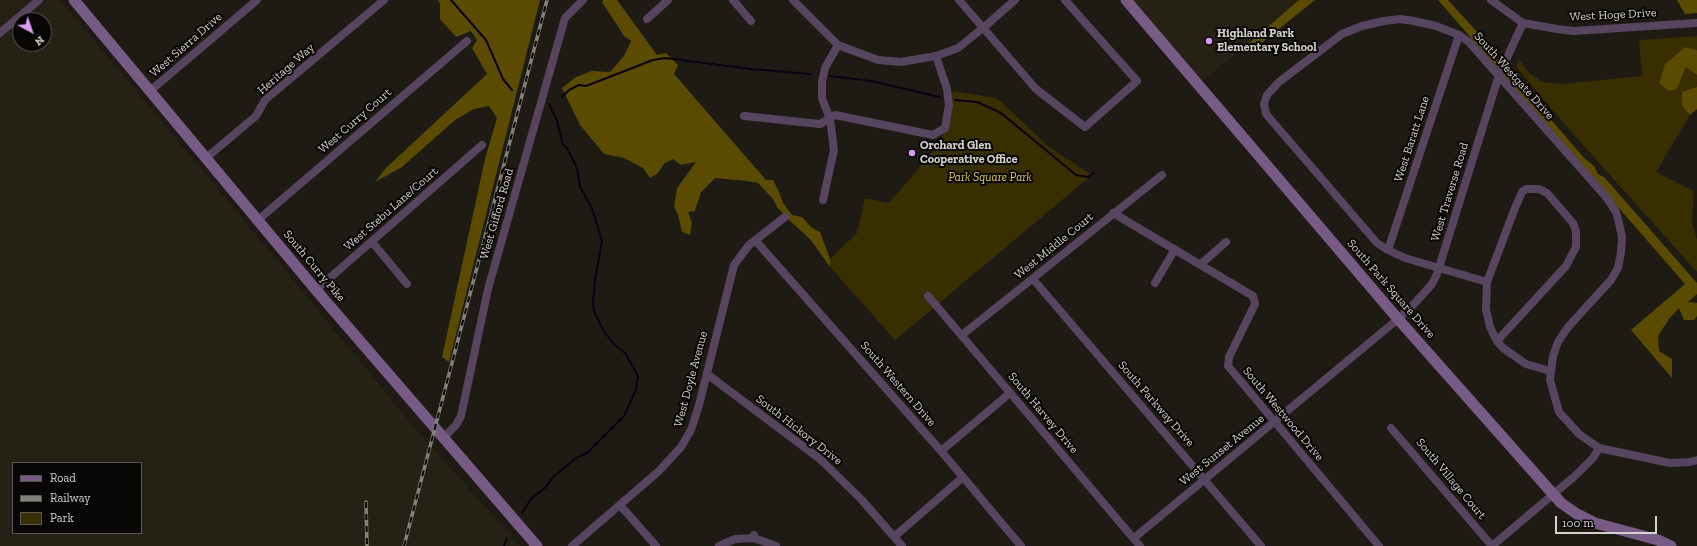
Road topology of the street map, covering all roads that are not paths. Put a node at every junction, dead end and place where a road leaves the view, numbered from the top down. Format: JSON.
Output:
{"nodes":[{"id":1,"x":39,"y":0,"type":"edge"},
{"id":2,"x":74,"y":0,"type":"edge"},
{"id":3,"x":257,"y":0,"type":"edge"},
{"id":4,"x":384,"y":0,"type":"edge"},
{"id":5,"x":583,"y":0,"type":"edge"},
{"id":6,"x":668,"y":0,"type":"edge"},
{"id":7,"x":733,"y":0,"type":"edge"},
{"id":8,"x":793,"y":0,"type":"edge"},
{"id":9,"x":959,"y":0,"type":"edge"},
{"id":10,"x":1015,"y":0,"type":"edge"},
{"id":11,"x":1065,"y":0,"type":"edge"},
{"id":12,"x":1126,"y":0,"type":"edge"},
{"id":13,"x":1491,"y":0,"type":"edge"},
{"id":14,"x":647,"y":19,"type":"dead end"},
{"id":15,"x":751,"y":21,"type":"dead end"},
{"id":16,"x":1523,"y":23,"type":"junction"},
{"id":17,"x":1697,"y":23,"type":"edge"},
{"id":18,"x":983,"y":28,"type":"junction"},
{"id":19,"x":0,"y":33,"type":"edge"},
{"id":20,"x":1459,"y":35,"type":"junction"},
{"id":21,"x":467,"y":41,"type":"dead end"},
{"id":22,"x":838,"y":45,"type":"junction"},
{"id":23,"x":936,"y":56,"type":"junction"},
{"id":24,"x":1499,"y":75,"type":"junction"},
{"id":25,"x":150,"y":92,"type":"junction"},
{"id":26,"x":744,"y":116,"type":"dead end"},
{"id":27,"x":830,"y":119,"type":"junction"},
{"id":28,"x":482,"y":145,"type":"dead end"},
{"id":29,"x":206,"y":158,"type":"junction"},
{"id":30,"x":1162,"y":175,"type":"dead end"},
{"id":31,"x":823,"y":200,"type":"dead end"},
{"id":32,"x":1114,"y":213,"type":"junction"},
{"id":33,"x":785,"y":217,"type":"dead end"},
{"id":34,"x":258,"y":220,"type":"junction"},
{"id":35,"x":755,"y":240,"type":"junction"},
{"id":36,"x":372,"y":242,"type":"junction"},
{"id":37,"x":1226,"y":242,"type":"dead end"},
{"id":38,"x":1175,"y":249,"type":"junction"},
{"id":39,"x":1388,"y":250,"type":"junction"},
{"id":40,"x":1201,"y":264,"type":"junction"},
{"id":41,"x":1439,"y":268,"type":"junction"},
{"id":42,"x":1033,"y":279,"type":"junction"},
{"id":43,"x":1487,"y":282,"type":"junction"},
{"id":44,"x":1155,"y":283,"type":"dead end"},
{"id":45,"x":407,"y":284,"type":"dead end"},
{"id":46,"x":316,"y":290,"type":"junction"},
{"id":47,"x":928,"y":296,"type":"dead end"},
{"id":48,"x":1398,"y":319,"type":"junction"},
{"id":49,"x":962,"y":335,"type":"junction"},
{"id":50,"x":1497,"y":341,"type":"junction"},
{"id":51,"x":1550,"y":371,"type":"junction"},
{"id":52,"x":707,"y":374,"type":"junction"},
{"id":53,"x":1010,"y":392,"type":"junction"},
{"id":54,"x":1274,"y":422,"type":"junction"},
{"id":55,"x":1391,"y":428,"type":"dead end"},
{"id":56,"x":443,"y":438,"type":"junction"},
{"id":57,"x":1599,"y":448,"type":"junction"},
{"id":58,"x":941,"y":451,"type":"junction"},
{"id":59,"x":1697,"y":460,"type":"edge"},
{"id":60,"x":963,"y":477,"type":"junction"},
{"id":61,"x":1204,"y":479,"type":"junction"},
{"id":62,"x":1553,"y":495,"type":"junction"},
{"id":63,"x":620,"y":505,"type":"junction"},
{"id":64,"x":894,"y":536,"type":"junction"},
{"id":65,"x":1134,"y":538,"type":"junction"},
{"id":66,"x":537,"y":546,"type":"edge"},
{"id":67,"x":572,"y":546,"type":"edge"},
{"id":68,"x":656,"y":546,"type":"edge"},
{"id":69,"x":719,"y":546,"type":"edge"},
{"id":70,"x":776,"y":546,"type":"edge"},
{"id":71,"x":902,"y":546,"type":"edge"},
{"id":72,"x":1021,"y":546,"type":"edge"},
{"id":73,"x":1140,"y":546,"type":"edge"},
{"id":74,"x":1260,"y":546,"type":"edge"},
{"id":75,"x":1379,"y":546,"type":"edge"},
{"id":76,"x":1492,"y":546,"type":"edge"},
{"id":77,"x":1671,"y":546,"type":"edge"}],
"edges":[{"from":1,"to":19,"type":"street"},
{"from":2,"to":25,"type":"street","name":"South Curry Pike"},
{"from":3,"to":25,"type":"street","name":"West Sierra Drive"},
{"from":4,"to":29,"type":"street","name":"Heritage Way"},
{"from":5,"to":56,"type":"street","name":"West Gifford Road"},
{"from":6,"to":14,"type":"street"},
{"from":7,"to":15,"type":"street"},
{"from":8,"to":22,"type":"street"},
{"from":9,"to":18,"type":"street"},
{"from":10,"to":18,"type":"street"},
{"from":11,"to":18,"type":"street"},
{"from":12,"to":48,"type":"street","name":"South Park Square Drive"},
{"from":13,"to":16,"type":"street","name":"West Hoge Drive"},
{"from":16,"to":17,"type":"street","name":"West Hoge Drive"},
{"from":16,"to":24,"type":"street","name":"West Traverse Road"},
{"from":18,"to":23,"type":"street"},
{"from":20,"to":24,"type":"street","name":"South Westgate Drive"},
{"from":20,"to":39,"type":"street","name":"West Baratt Lane"},
{"from":20,"to":39,"type":"street","name":"South Westgate Drive"},
{"from":21,"to":34,"type":"street","name":"West Curry Court"},
{"from":22,"to":23,"type":"street"},
{"from":22,"to":27,"type":"street"},
{"from":23,"to":27,"type":"street"},
{"from":24,"to":41,"type":"street","name":"West Traverse Road"},
{"from":24,"to":51,"type":"street","name":"South Westgate Drive"},
{"from":25,"to":29,"type":"street","name":"South Curry Pike"},
{"from":26,"to":27,"type":"street"},
{"from":27,"to":31,"type":"street"},
{"from":28,"to":36,"type":"street","name":"West Stebu Lane/Court"},
{"from":29,"to":34,"type":"street","name":"South Curry Pike"},
{"from":30,"to":32,"type":"street","name":"West Middle Court"},
{"from":32,"to":38,"type":"street","name":"South Westwood Drive"},
{"from":32,"to":42,"type":"street","name":"West Middle Court"},
{"from":33,"to":35,"type":"street","name":"West Doyle Avenue"},
{"from":34,"to":46,"type":"street","name":"South Curry Pike"},
{"from":35,"to":52,"type":"street","name":"West Doyle Avenue"},
{"from":35,"to":58,"type":"street","name":"South Western Drive"},
{"from":36,"to":45,"type":"street"},
{"from":36,"to":46,"type":"street","name":"West Stebu Lane/Court"},
{"from":37,"to":40,"type":"street"},
{"from":38,"to":40,"type":"street","name":"South Westwood Drive"},
{"from":38,"to":44,"type":"street"},
{"from":39,"to":41,"type":"street","name":"South Westgate Drive"},
{"from":40,"to":54,"type":"street","name":"South Westwood Drive"},
{"from":41,"to":43,"type":"street","name":"South Westgate Drive"},
{"from":41,"to":48,"type":"street","name":"West Traverse Road"},
{"from":42,"to":49,"type":"street","name":"West Middle Court"},
{"from":42,"to":61,"type":"street","name":"South Parkway Drive"},
{"from":43,"to":50,"type":"street"},
{"from":43,"to":50,"type":"street"},
{"from":46,"to":56,"type":"street","name":"South Curry Pike"},
{"from":47,"to":49,"type":"street","name":"South Harvey Drive"},
{"from":48,"to":54,"type":"street","name":"West Sunset Avenue"},
{"from":48,"to":62,"type":"street","name":"South Park Square Drive"},
{"from":49,"to":53,"type":"street","name":"South Harvey Drive"},
{"from":50,"to":51,"type":"street"},
{"from":51,"to":57,"type":"street","name":"South Westgate Drive"},
{"from":52,"to":63,"type":"street","name":"West Doyle Avenue"},
{"from":52,"to":64,"type":"street","name":"South Hickory Drive"},
{"from":53,"to":58,"type":"street"},
{"from":53,"to":65,"type":"street","name":"South Harvey Drive"},
{"from":54,"to":61,"type":"street","name":"West Sunset Avenue"},
{"from":54,"to":75,"type":"street","name":"South Westwood Drive"},
{"from":55,"to":76,"type":"street","name":"South Village Court"},
{"from":56,"to":66,"type":"street","name":"South Curry Pike"},
{"from":57,"to":59,"type":"street","name":"South Westgate Drive"},
{"from":57,"to":62,"type":"street"},
{"from":58,"to":60,"type":"street","name":"South Western Drive"},
{"from":60,"to":64,"type":"street"},
{"from":60,"to":72,"type":"street","name":"South Western Drive"},
{"from":61,"to":65,"type":"street","name":"West Sunset Avenue"},
{"from":61,"to":74,"type":"street","name":"South Parkway Drive"},
{"from":62,"to":76,"type":"street"},
{"from":62,"to":77,"type":"street","name":"South Park Square Drive"},
{"from":63,"to":67,"type":"street","name":"West Doyle Avenue"},
{"from":63,"to":68,"type":"street"},
{"from":64,"to":71,"type":"street","name":"South Hickory Drive"},
{"from":65,"to":73,"type":"street","name":"South Harvey Drive"},
{"from":69,"to":70,"type":"street"}]}
